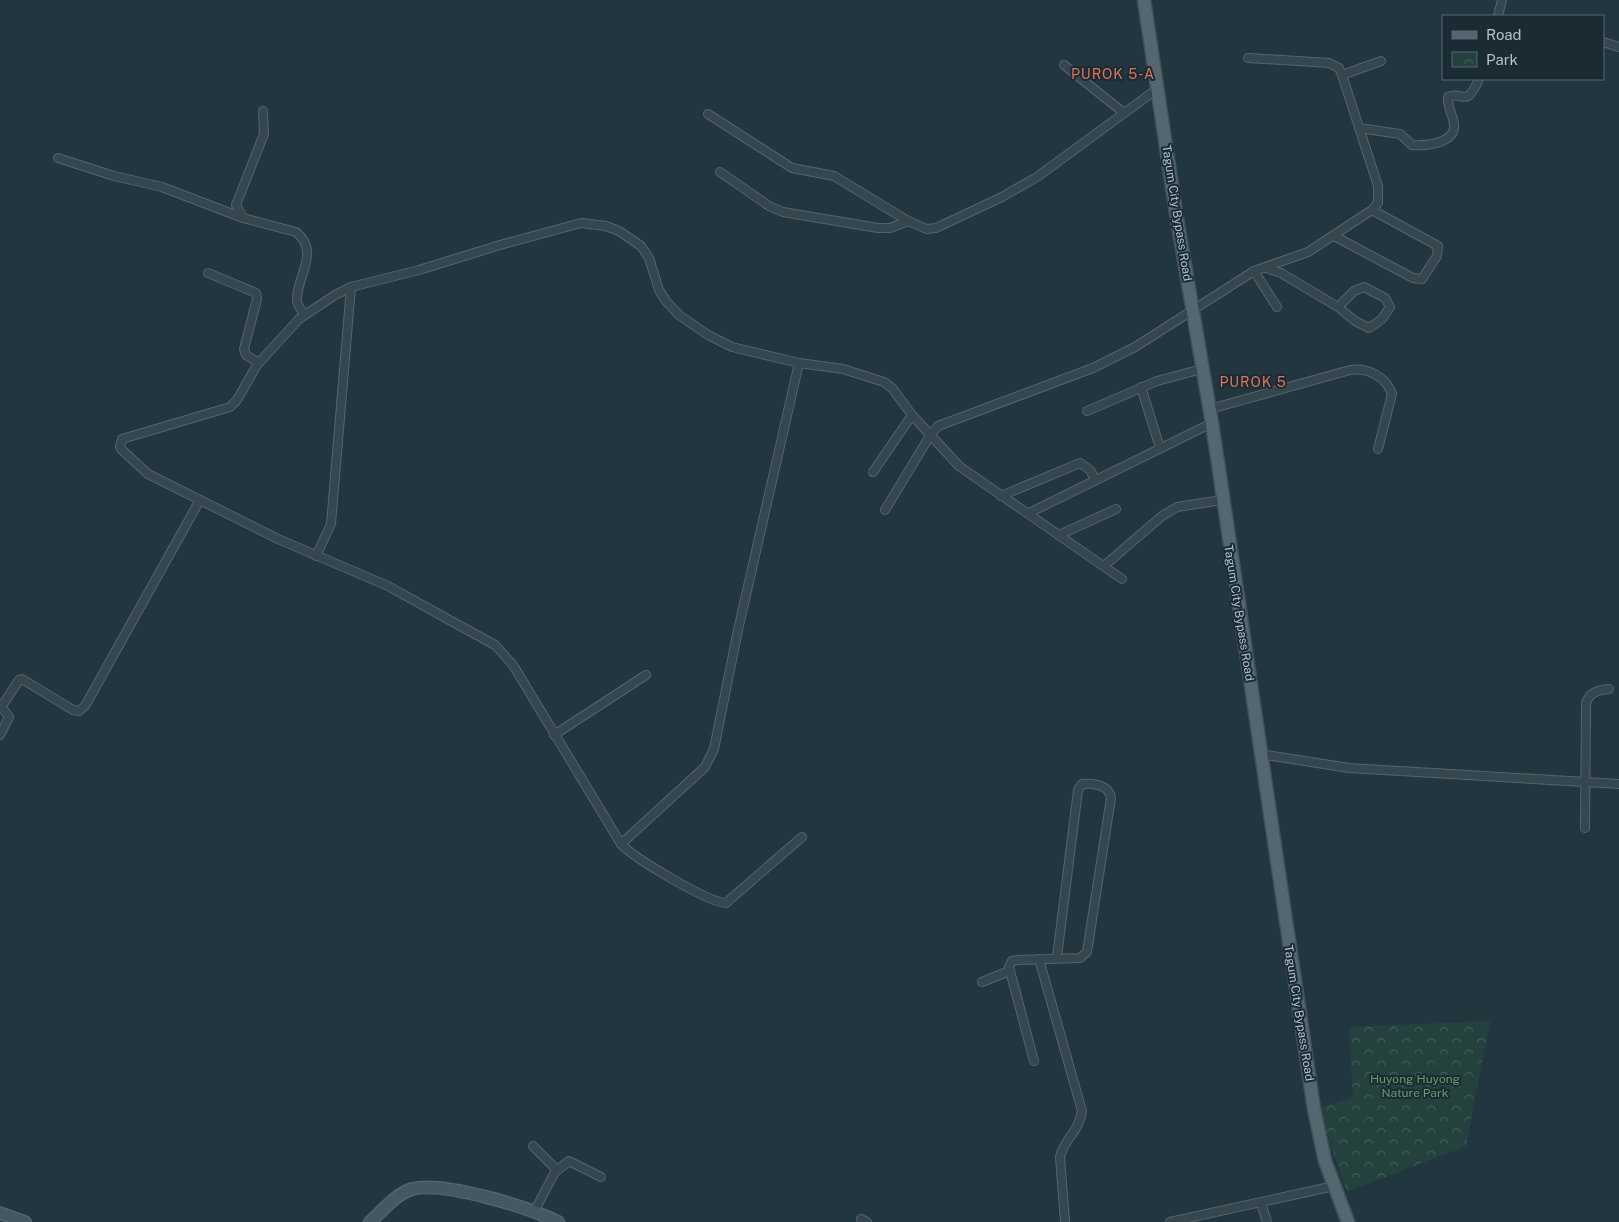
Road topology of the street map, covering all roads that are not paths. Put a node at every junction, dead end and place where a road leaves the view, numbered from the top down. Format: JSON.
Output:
{"nodes":[{"id":1,"x":1144,"y":0,"type":"edge"},
{"id":2,"x":1502,"y":0,"type":"edge"},
{"id":3,"x":1498,"y":15,"type":"edge"},
{"id":4,"x":1604,"y":42,"type":"edge"},
{"id":5,"x":1619,"y":47,"type":"edge"},
{"id":6,"x":1248,"y":58,"type":"dead end"},
{"id":7,"x":1381,"y":61,"type":"dead end"},
{"id":8,"x":1064,"y":65,"type":"dead end"},
{"id":9,"x":1342,"y":75,"type":"junction"},
{"id":10,"x":1478,"y":80,"type":"edge"},
{"id":11,"x":1157,"y":90,"type":"junction"},
{"id":12,"x":263,"y":111,"type":"dead end"},
{"id":13,"x":1124,"y":113,"type":"junction"},
{"id":14,"x":708,"y":114,"type":"dead end"},
{"id":15,"x":1359,"y":128,"type":"junction"},
{"id":16,"x":58,"y":158,"type":"dead end"},
{"id":17,"x":720,"y":172,"type":"dead end"},
{"id":18,"x":1372,"y":210,"type":"junction"},
{"id":19,"x":243,"y":218,"type":"junction"},
{"id":20,"x":908,"y":222,"type":"junction"},
{"id":21,"x":1334,"y":236,"type":"junction"},
{"id":22,"x":1266,"y":268,"type":"junction"},
{"id":23,"x":1254,"y":271,"type":"junction"},
{"id":24,"x":208,"y":273,"type":"dead end"},
{"id":25,"x":351,"y":287,"type":"junction"},
{"id":26,"x":1277,"y":307,"type":"dead end"},
{"id":27,"x":1338,"y":307,"type":"junction"},
{"id":28,"x":1193,"y":310,"type":"junction"},
{"id":29,"x":304,"y":314,"type":"junction"},
{"id":30,"x":259,"y":362,"type":"junction"},
{"id":31,"x":799,"y":363,"type":"junction"},
{"id":32,"x":1202,"y":368,"type":"junction"},
{"id":33,"x":1141,"y":387,"type":"junction"},
{"id":34,"x":1210,"y":409,"type":"junction"},
{"id":35,"x":1087,"y":411,"type":"dead end"},
{"id":36,"x":912,"y":415,"type":"junction"},
{"id":37,"x":1212,"y":423,"type":"junction"},
{"id":38,"x":931,"y":434,"type":"junction"},
{"id":39,"x":1160,"y":448,"type":"junction"},
{"id":40,"x":1378,"y":448,"type":"dead end"},
{"id":41,"x":873,"y":472,"type":"dead end"},
{"id":42,"x":1095,"y":480,"type":"junction"},
{"id":43,"x":1001,"y":496,"type":"junction"},
{"id":44,"x":200,"y":500,"type":"junction"},
{"id":45,"x":1222,"y":500,"type":"junction"},
{"id":46,"x":1116,"y":509,"type":"dead end"},
{"id":47,"x":886,"y":510,"type":"dead end"},
{"id":48,"x":1029,"y":513,"type":"junction"},
{"id":49,"x":1058,"y":535,"type":"junction"},
{"id":50,"x":316,"y":556,"type":"junction"},
{"id":51,"x":1105,"y":565,"type":"junction"},
{"id":52,"x":1122,"y":579,"type":"dead end"},
{"id":53,"x":646,"y":675,"type":"dead end"},
{"id":54,"x":1609,"y":689,"type":"dead end"},
{"id":55,"x":1,"y":705,"type":"edge"},
{"id":56,"x":0,"y":735,"type":"edge"},
{"id":57,"x":554,"y":735,"type":"junction"},
{"id":58,"x":1260,"y":754,"type":"junction"},
{"id":59,"x":1586,"y":784,"type":"junction"},
{"id":60,"x":1619,"y":784,"type":"edge"},
{"id":61,"x":1585,"y":828,"type":"dead end"},
{"id":62,"x":802,"y":838,"type":"dead end"},
{"id":63,"x":621,"y":844,"type":"junction"},
{"id":64,"x":1057,"y":957,"type":"junction"},
{"id":65,"x":1039,"y":959,"type":"junction"},
{"id":66,"x":1009,"y":971,"type":"junction"},
{"id":67,"x":982,"y":982,"type":"dead end"},
{"id":68,"x":1034,"y":1061,"type":"dead end"},
{"id":69,"x":533,"y":1146,"type":"dead end"},
{"id":70,"x":555,"y":1172,"type":"junction"},
{"id":71,"x":601,"y":1177,"type":"dead end"},
{"id":72,"x":1334,"y":1186,"type":"junction"},
{"id":73,"x":1261,"y":1203,"type":"junction"},
{"id":74,"x":534,"y":1212,"type":"junction"},
{"id":75,"x":0,"y":1213,"type":"edge"},
{"id":76,"x":1205,"y":1218,"type":"edge"},
{"id":77,"x":26,"y":1222,"type":"edge"},
{"id":78,"x":370,"y":1222,"type":"edge"},
{"id":79,"x":558,"y":1222,"type":"edge"},
{"id":80,"x":1065,"y":1222,"type":"edge"},
{"id":81,"x":1170,"y":1222,"type":"edge"},
{"id":82,"x":1267,"y":1222,"type":"edge"},
{"id":83,"x":1348,"y":1222,"type":"edge"}],
"edges":[{"from":1,"to":11,"type":"main road","name":"Tagum City Bypass Road"},
{"from":2,"to":3,"type":"street"},
{"from":4,"to":5,"type":"street"},
{"from":6,"to":9,"type":"street"},
{"from":7,"to":9,"type":"street"},
{"from":8,"to":13,"type":"street"},
{"from":9,"to":15,"type":"street"},
{"from":10,"to":15,"type":"street"},
{"from":11,"to":13,"type":"street"},
{"from":11,"to":28,"type":"main road","name":"Tagum City Bypass Road"},
{"from":12,"to":19,"type":"street"},
{"from":13,"to":20,"type":"street"},
{"from":14,"to":20,"type":"street"},
{"from":15,"to":18,"type":"street"},
{"from":16,"to":19,"type":"street"},
{"from":17,"to":20,"type":"street"},
{"from":18,"to":21,"type":"street"},
{"from":18,"to":21,"type":"street"},
{"from":19,"to":29,"type":"street"},
{"from":21,"to":22,"type":"street"},
{"from":22,"to":23,"type":"street"},
{"from":22,"to":27,"type":"street"},
{"from":23,"to":26,"type":"street"},
{"from":23,"to":28,"type":"street"},
{"from":24,"to":30,"type":"street"},
{"from":25,"to":29,"type":"street"},
{"from":25,"to":31,"type":"street"},
{"from":25,"to":50,"type":"street"},
{"from":27,"to":27,"type":"street"},
{"from":28,"to":32,"type":"main road","name":"Tagum City Bypass Road"},
{"from":28,"to":38,"type":"street"},
{"from":29,"to":30,"type":"street"},
{"from":30,"to":44,"type":"street"},
{"from":31,"to":36,"type":"street"},
{"from":31,"to":63,"type":"street"},
{"from":32,"to":33,"type":"street"},
{"from":32,"to":34,"type":"main road","name":"Tagum City Bypass Road"},
{"from":33,"to":35,"type":"street"},
{"from":33,"to":39,"type":"street"},
{"from":34,"to":37,"type":"main road","name":"Tagum City Bypass Road"},
{"from":34,"to":40,"type":"street"},
{"from":36,"to":38,"type":"street"},
{"from":36,"to":41,"type":"street"},
{"from":37,"to":39,"type":"street"},
{"from":37,"to":45,"type":"main road","name":"Tagum City Bypass Road"},
{"from":38,"to":43,"type":"street"},
{"from":38,"to":47,"type":"street"},
{"from":39,"to":42,"type":"street"},
{"from":42,"to":43,"type":"street"},
{"from":42,"to":48,"type":"street"},
{"from":43,"to":48,"type":"street"},
{"from":44,"to":50,"type":"street"},
{"from":44,"to":55,"type":"street"},
{"from":45,"to":51,"type":"street"},
{"from":45,"to":58,"type":"main road","name":"Tagum City Bypass Road"},
{"from":46,"to":49,"type":"street"},
{"from":48,"to":49,"type":"street"},
{"from":49,"to":51,"type":"street"},
{"from":50,"to":57,"type":"street"},
{"from":51,"to":52,"type":"street"},
{"from":53,"to":57,"type":"street"},
{"from":54,"to":59,"type":"street"},
{"from":55,"to":56,"type":"street"},
{"from":57,"to":63,"type":"street"},
{"from":58,"to":59,"type":"street"},
{"from":58,"to":72,"type":"main road","name":"Tagum City Bypass Road"},
{"from":59,"to":60,"type":"street"},
{"from":59,"to":61,"type":"street"},
{"from":62,"to":63,"type":"street"},
{"from":64,"to":64,"type":"street"},
{"from":64,"to":65,"type":"street"},
{"from":65,"to":66,"type":"street"},
{"from":65,"to":80,"type":"street"},
{"from":66,"to":67,"type":"street"},
{"from":66,"to":68,"type":"street"},
{"from":69,"to":70,"type":"street"},
{"from":70,"to":71,"type":"street"},
{"from":70,"to":74,"type":"street"},
{"from":72,"to":73,"type":"street"},
{"from":72,"to":83,"type":"main road","name":"Tagum City Bypass Road"},
{"from":73,"to":76,"type":"street"},
{"from":73,"to":82,"type":"street"},
{"from":74,"to":78,"type":"main road"},
{"from":74,"to":79,"type":"main road"},
{"from":75,"to":77,"type":"main road"},
{"from":76,"to":81,"type":"street"}]}
